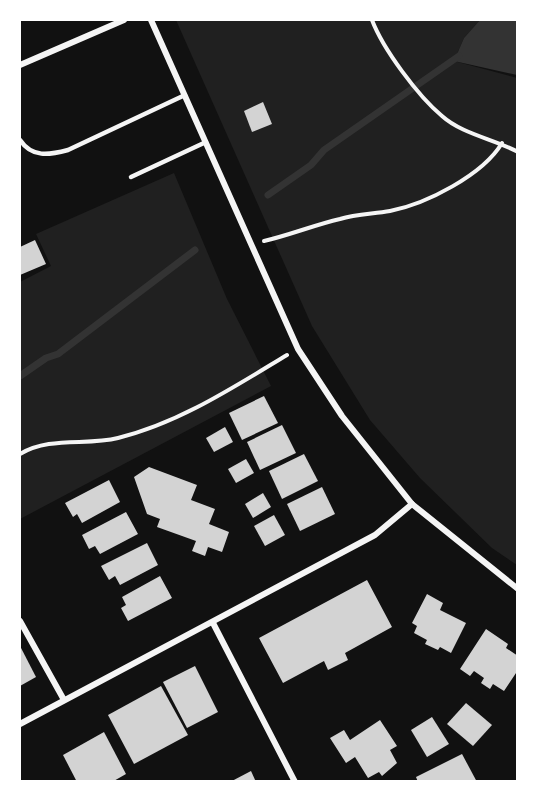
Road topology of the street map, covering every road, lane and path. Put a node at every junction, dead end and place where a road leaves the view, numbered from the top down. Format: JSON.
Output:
{"nodes":[{"id":1,"x":124,"y":20,"type":"edge"},
{"id":2,"x":151,"y":20,"type":"edge"},
{"id":3,"x":372,"y":20,"type":"edge"},
{"id":4,"x":20,"y":65,"type":"edge"},
{"id":5,"x":185,"y":95,"type":"junction"},
{"id":6,"x":20,"y":140,"type":"edge"},
{"id":7,"x":206,"y":142,"type":"junction"},
{"id":8,"x":502,"y":143,"type":"junction"},
{"id":9,"x":518,"y":152,"type":"edge"},
{"id":10,"x":131,"y":177,"type":"dead end"},
{"id":11,"x":272,"y":239,"type":"dead end"},
{"id":12,"x":269,"y":366,"type":"dead end"},
{"id":13,"x":20,"y":454,"type":"edge"},
{"id":14,"x":412,"y":504,"type":"junction"},
{"id":15,"x":518,"y":589,"type":"edge"},
{"id":16,"x":20,"y":621,"type":"edge"},
{"id":17,"x":213,"y":623,"type":"junction"},
{"id":18,"x":64,"y":700,"type":"junction"},
{"id":19,"x":20,"y":724,"type":"edge"},
{"id":20,"x":295,"y":782,"type":"edge"}],
"edges":[{"from":1,"to":4,"type":"street"},
{"from":2,"to":5,"type":"street"},
{"from":3,"to":8,"type":"path"},
{"from":5,"to":6,"type":"lane"},
{"from":5,"to":7,"type":"street"},
{"from":7,"to":10,"type":"lane"},
{"from":7,"to":14,"type":"street"},
{"from":8,"to":9,"type":"path"},
{"from":8,"to":11,"type":"path"},
{"from":12,"to":13,"type":"path"},
{"from":14,"to":15,"type":"street"},
{"from":14,"to":17,"type":"street"},
{"from":16,"to":18,"type":"street"},
{"from":17,"to":18,"type":"street"},
{"from":17,"to":20,"type":"street"},
{"from":18,"to":19,"type":"street"}]}
